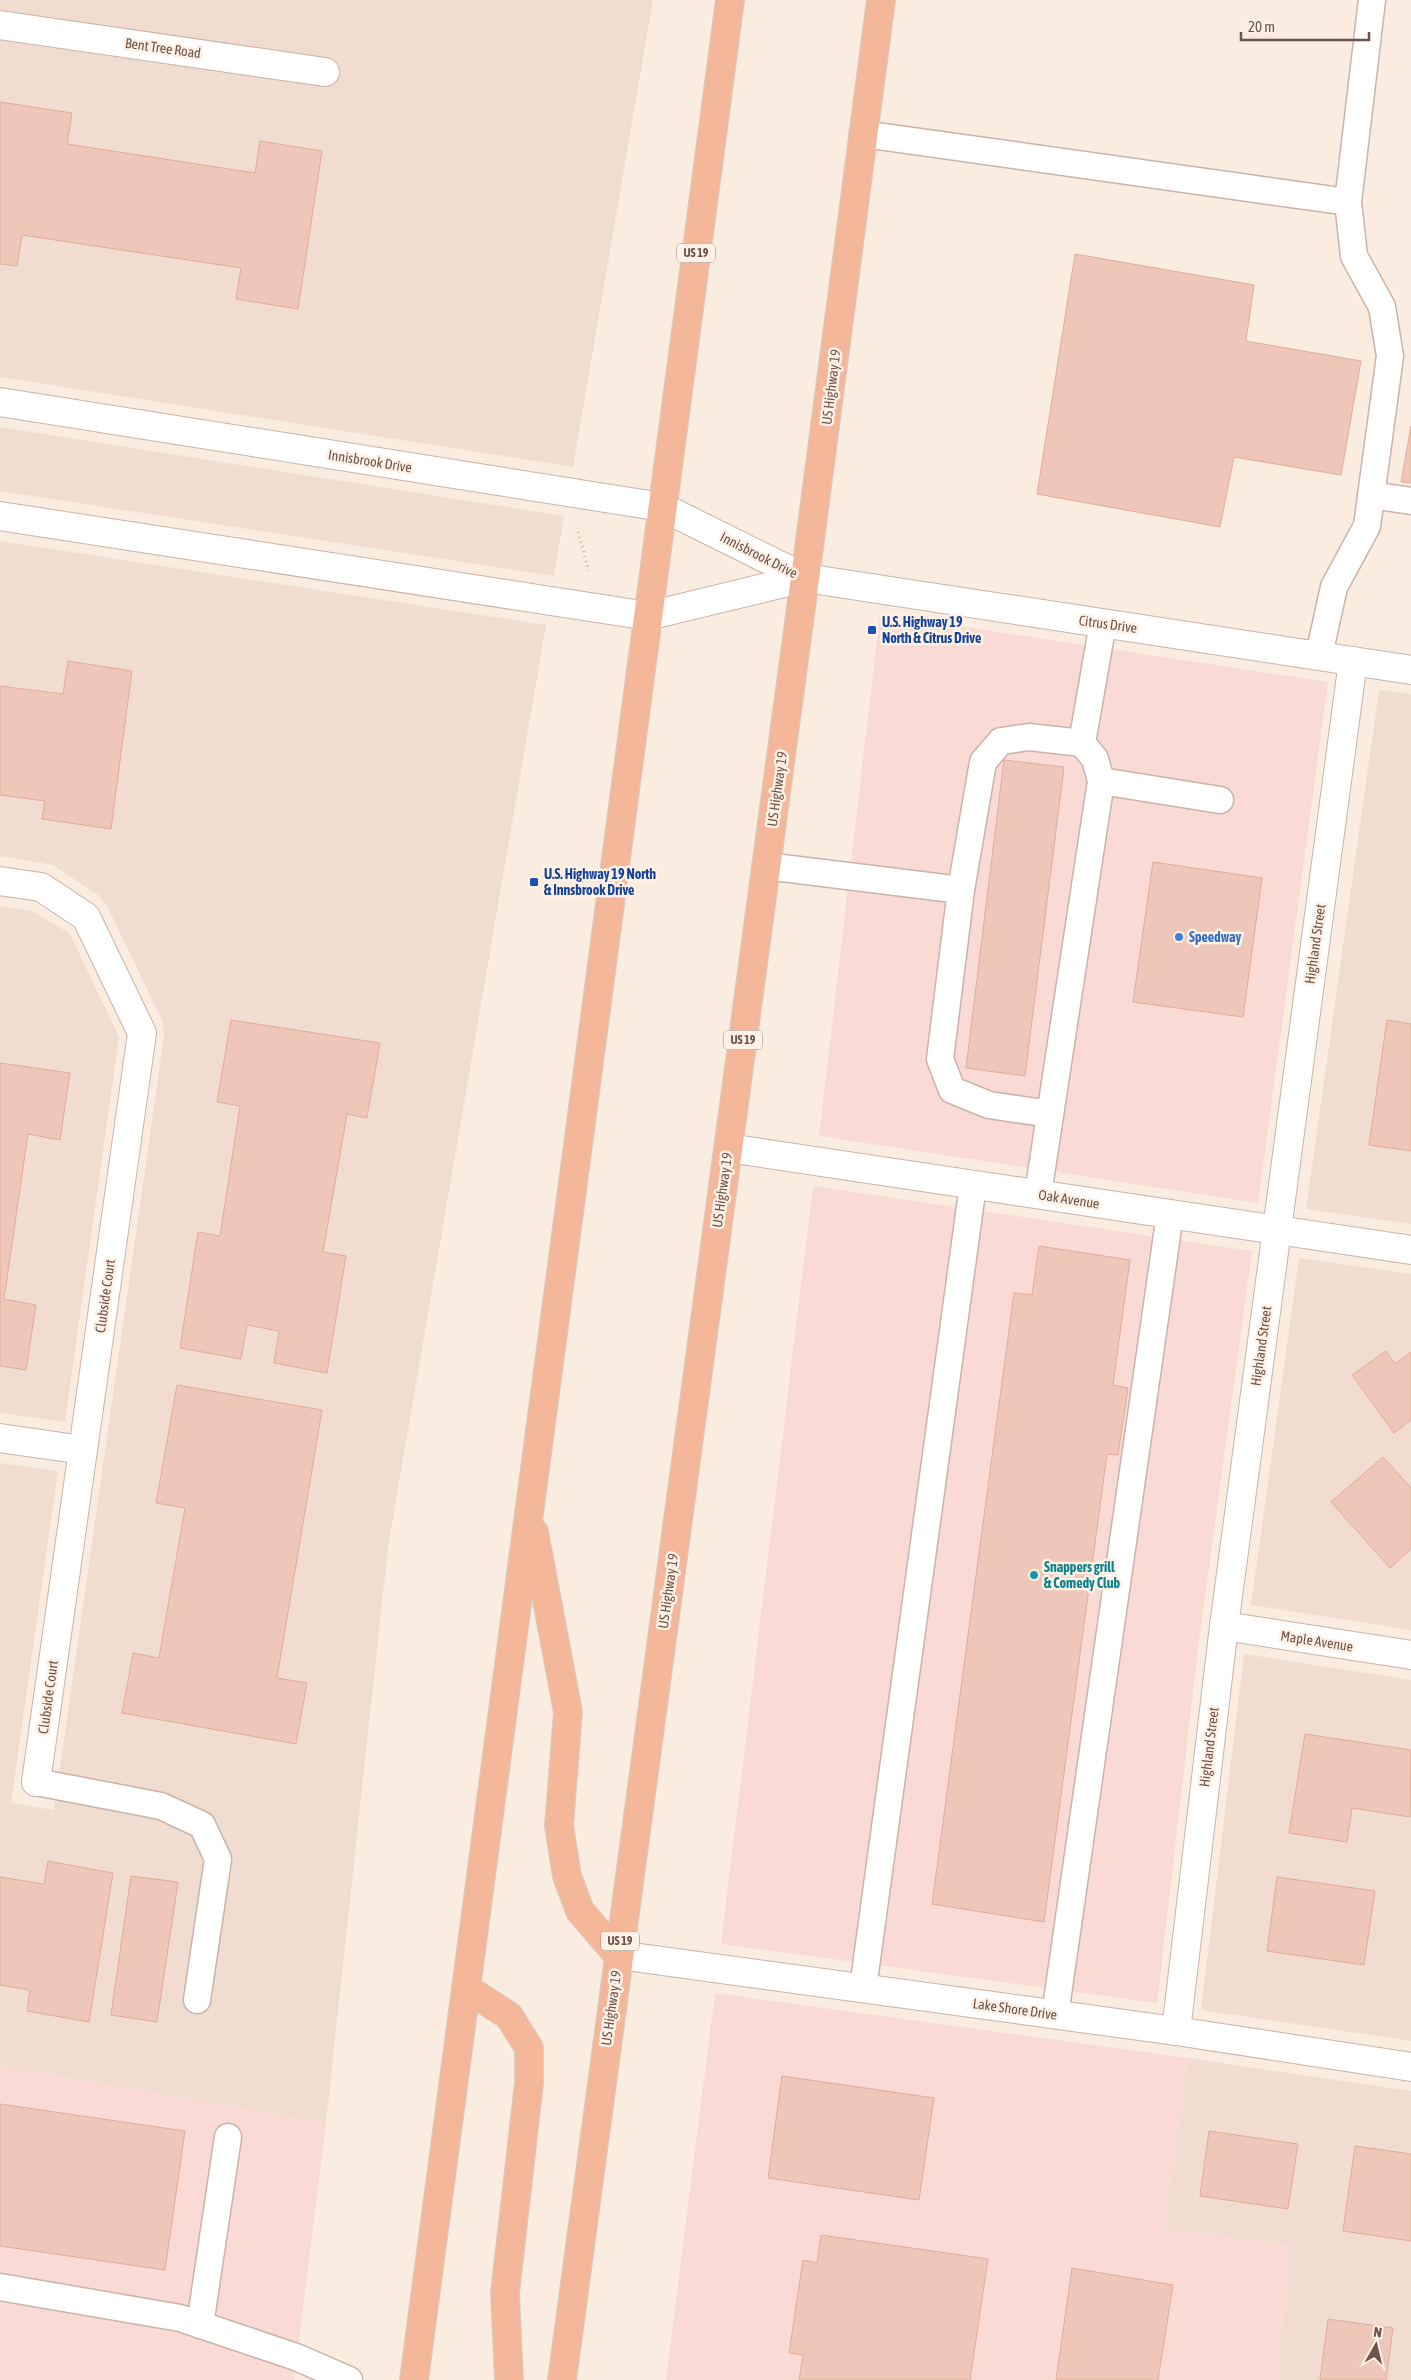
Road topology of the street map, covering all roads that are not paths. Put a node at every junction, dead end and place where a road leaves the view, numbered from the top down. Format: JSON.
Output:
{"nodes":[{"id":1,"x":730,"y":0,"type":"edge"},
{"id":2,"x":881,"y":0,"type":"edge"},
{"id":3,"x":1372,"y":0,"type":"edge"},
{"id":4,"x":0,"y":25,"type":"edge"},
{"id":5,"x":325,"y":72,"type":"dead end"},
{"id":6,"x":864,"y":134,"type":"junction"},
{"id":7,"x":1348,"y":202,"type":"junction"},
{"id":8,"x":0,"y":402,"type":"edge"},
{"id":9,"x":1371,"y":495,"type":"junction"},
{"id":10,"x":1411,"y":501,"type":"edge"},
{"id":11,"x":662,"y":507,"type":"junction"},
{"id":12,"x":0,"y":516,"type":"edge"},
{"id":13,"x":806,"y":578,"type":"junction"},
{"id":14,"x":648,"y":616,"type":"junction"},
{"id":15,"x":1103,"y":623,"type":"junction"},
{"id":16,"x":1319,"y":656,"type":"junction"},
{"id":17,"x":1354,"y":661,"type":"junction"},
{"id":18,"x":1411,"y":670,"type":"edge"},
{"id":19,"x":1082,"y":743,"type":"junction"},
{"id":20,"x":1101,"y":781,"type":"junction"},
{"id":21,"x":1220,"y":800,"type":"dead end"},
{"id":22,"x":766,"y":866,"type":"junction"},
{"id":23,"x":0,"y":881,"type":"edge"},
{"id":24,"x":961,"y":890,"type":"junction"},
{"id":25,"x":1050,"y":1114,"type":"junction"},
{"id":26,"x":728,"y":1148,"type":"junction"},
{"id":27,"x":973,"y":1184,"type":"junction"},
{"id":28,"x":1038,"y":1194,"type":"junction"},
{"id":29,"x":1170,"y":1214,"type":"junction"},
{"id":30,"x":1277,"y":1230,"type":"junction"},
{"id":31,"x":1411,"y":1250,"type":"edge"},
{"id":32,"x":0,"y":1438,"type":"edge"},
{"id":33,"x":83,"y":1450,"type":"junction"},
{"id":34,"x":529,"y":1508,"type":"junction"},
{"id":35,"x":1224,"y":1626,"type":"junction"},
{"id":36,"x":1411,"y":1655,"type":"edge"},
{"id":37,"x":36,"y":1782,"type":"joint"},
{"id":38,"x":618,"y":1956,"type":"junction"},
{"id":39,"x":466,"y":1988,"type":"junction"},
{"id":40,"x":863,"y":1988,"type":"junction"},
{"id":41,"x":197,"y":2000,"type":"dead end"},
{"id":42,"x":1055,"y":2015,"type":"junction"},
{"id":43,"x":1176,"y":2031,"type":"junction"},
{"id":44,"x":1411,"y":2067,"type":"edge"},
{"id":45,"x":228,"y":2137,"type":"dead end"},
{"id":46,"x":0,"y":2287,"type":"edge"},
{"id":47,"x":200,"y":2325,"type":"junction"},
{"id":48,"x":349,"y":2380,"type":"edge"},
{"id":49,"x":414,"y":2380,"type":"edge"},
{"id":50,"x":509,"y":2380,"type":"edge"},
{"id":51,"x":562,"y":2380,"type":"edge"}],
"edges":[{"from":1,"to":11,"type":"highway","number":"US 19"},
{"from":2,"to":6,"type":"highway","name":"US Highway 19","number":"US 19"},
{"from":3,"to":7,"type":"lane"},
{"from":4,"to":5,"type":"street","name":"Bent Tree Road"},
{"from":6,"to":7,"type":"lane"},
{"from":6,"to":13,"type":"highway","name":"US Highway 19","number":"US 19"},
{"from":7,"to":9,"type":"lane"},
{"from":8,"to":11,"type":"street","name":"Innisbrook Drive"},
{"from":9,"to":10,"type":"lane"},
{"from":9,"to":16,"type":"lane"},
{"from":11,"to":13,"type":"street","name":"Innisbrook Drive"},
{"from":11,"to":14,"type":"highway","number":"US 19"},
{"from":12,"to":14,"type":"street","name":"Innisbrook Drive"},
{"from":13,"to":14,"type":"street","name":"Innisbrook Drive"},
{"from":13,"to":15,"type":"street","name":"Citrus Drive"},
{"from":13,"to":22,"type":"highway","name":"US Highway 19","number":"US 19"},
{"from":14,"to":34,"type":"highway","number":"US 19"},
{"from":15,"to":16,"type":"street","name":"Citrus Drive"},
{"from":15,"to":19,"type":"lane"},
{"from":16,"to":17,"type":"street","name":"Citrus Drive"},
{"from":17,"to":18,"type":"street","name":"Citrus Drive"},
{"from":17,"to":30,"type":"street","name":"Highland Street"},
{"from":19,"to":20,"type":"lane"},
{"from":19,"to":24,"type":"lane"},
{"from":20,"to":21,"type":"lane"},
{"from":20,"to":25,"type":"lane"},
{"from":22,"to":24,"type":"lane"},
{"from":22,"to":26,"type":"highway","name":"US Highway 19","number":"US 19"},
{"from":23,"to":33,"type":"street","name":"Clubside Court"},
{"from":24,"to":25,"type":"lane"},
{"from":25,"to":28,"type":"lane"},
{"from":26,"to":27,"type":"street","name":"Oak Avenue"},
{"from":26,"to":38,"type":"highway","name":"US Highway 19","number":"US 19"},
{"from":27,"to":28,"type":"street","name":"Oak Avenue"},
{"from":27,"to":40,"type":"lane"},
{"from":28,"to":29,"type":"street","name":"Oak Avenue"},
{"from":29,"to":30,"type":"street","name":"Oak Avenue"},
{"from":29,"to":42,"type":"lane"},
{"from":30,"to":31,"type":"street","name":"Oak Avenue"},
{"from":30,"to":35,"type":"street","name":"Highland Street"},
{"from":32,"to":33,"type":"street"},
{"from":33,"to":37,"type":"street","name":"Clubside Court"},
{"from":34,"to":38,"type":"highway"},
{"from":34,"to":39,"type":"highway","number":"US 19"},
{"from":35,"to":36,"type":"street","name":"Maple Avenue"},
{"from":35,"to":43,"type":"street","name":"Highland Street"},
{"from":37,"to":41,"type":"lane"},
{"from":38,"to":40,"type":"street","name":"Lake Shore Drive"},
{"from":38,"to":51,"type":"highway","name":"US Highway 19","number":"US 19"},
{"from":39,"to":49,"type":"highway","number":"US 19"},
{"from":39,"to":50,"type":"highway"},
{"from":40,"to":42,"type":"street","name":"Lake Shore Drive"},
{"from":42,"to":43,"type":"street","name":"Lake Shore Drive"},
{"from":43,"to":44,"type":"street","name":"Lake Shore Drive"},
{"from":45,"to":47,"type":"lane"},
{"from":46,"to":47,"type":"lane"},
{"from":47,"to":48,"type":"lane"}]}
